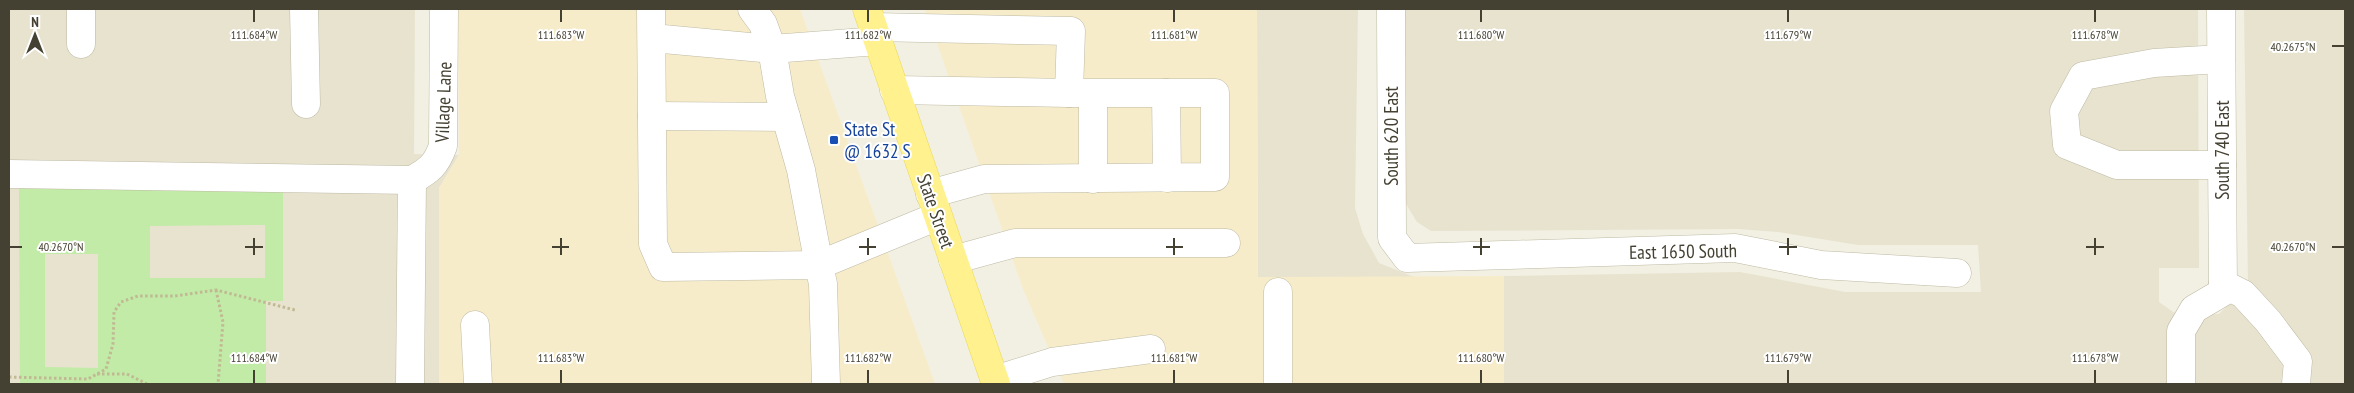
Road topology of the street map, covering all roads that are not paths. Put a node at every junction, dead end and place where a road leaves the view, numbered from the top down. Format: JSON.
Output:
{"nodes":[{"id":1,"x":81,"y":9,"type":"edge"},
{"id":2,"x":304,"y":9,"type":"edge"},
{"id":3,"x":444,"y":9,"type":"edge"},
{"id":4,"x":651,"y":9,"type":"edge"},
{"id":5,"x":752,"y":9,"type":"edge"},
{"id":6,"x":1391,"y":9,"type":"edge"},
{"id":7,"x":2221,"y":9,"type":"edge"},
{"id":8,"x":873,"y":26,"type":"edge"},
{"id":9,"x":652,"y":38,"type":"junction"},
{"id":10,"x":81,"y":44,"type":"dead end"},
{"id":11,"x":772,"y":49,"type":"junction"},
{"id":12,"x":2221,"y":59,"type":"junction"},
{"id":13,"x":894,"y":90,"type":"junction"},
{"id":14,"x":1166,"y":93,"type":"junction"},
{"id":15,"x":1081,"y":94,"type":"junction"},
{"id":16,"x":306,"y":104,"type":"dead end"},
{"id":17,"x":652,"y":116,"type":"junction"},
{"id":18,"x":786,"y":117,"type":"junction"},
{"id":19,"x":2222,"y":165,"type":"junction"},
{"id":20,"x":9,"y":174,"type":"edge"},
{"id":21,"x":1167,"y":178,"type":"junction"},
{"id":22,"x":1093,"y":179,"type":"junction"},
{"id":23,"x":412,"y":180,"type":"junction"},
{"id":24,"x":934,"y":205,"type":"junction"},
{"id":25,"x":1226,"y":243,"type":"dead end"},
{"id":26,"x":1407,"y":258,"type":"joint"},
{"id":27,"x":953,"y":260,"type":"junction"},
{"id":28,"x":819,"y":265,"type":"junction"},
{"id":29,"x":1957,"y":273,"type":"dead end"},
{"id":30,"x":2223,"y":288,"type":"junction"},
{"id":31,"x":1278,"y":292,"type":"dead end"},
{"id":32,"x":475,"y":325,"type":"dead end"},
{"id":33,"x":1151,"y":349,"type":"dead end"},
{"id":34,"x":996,"y":382,"type":"edge"},
{"id":35,"x":410,"y":384,"type":"edge"},
{"id":36,"x":478,"y":384,"type":"edge"},
{"id":37,"x":826,"y":384,"type":"edge"},
{"id":38,"x":1278,"y":384,"type":"edge"},
{"id":39,"x":2181,"y":384,"type":"edge"},
{"id":40,"x":2296,"y":384,"type":"edge"}],
"edges":[{"from":1,"to":10,"type":"street"},
{"from":2,"to":16,"type":"street"},
{"from":3,"to":23,"type":"street","name":"Village Lane"},
{"from":4,"to":9,"type":"street"},
{"from":5,"to":11,"type":"street"},
{"from":6,"to":26,"type":"street","name":"South 620 East"},
{"from":7,"to":12,"type":"street","name":"South 740 East"},
{"from":8,"to":11,"type":"street"},
{"from":8,"to":13,"type":"main road","name":"State Street"},
{"from":8,"to":15,"type":"street"},
{"from":9,"to":11,"type":"street"},
{"from":9,"to":17,"type":"street"},
{"from":11,"to":18,"type":"street"},
{"from":12,"to":19,"type":"street","name":"South 740 East"},
{"from":12,"to":19,"type":"street"},
{"from":13,"to":15,"type":"street"},
{"from":13,"to":24,"type":"main road","name":"State Street"},
{"from":14,"to":15,"type":"street"},
{"from":14,"to":21,"type":"street"},
{"from":14,"to":21,"type":"street"},
{"from":15,"to":22,"type":"street"},
{"from":17,"to":18,"type":"street"},
{"from":17,"to":28,"type":"street"},
{"from":18,"to":28,"type":"street"},
{"from":19,"to":30,"type":"street","name":"South 740 East"},
{"from":20,"to":23,"type":"street"},
{"from":21,"to":22,"type":"street"},
{"from":22,"to":24,"type":"street"},
{"from":23,"to":35,"type":"street"},
{"from":24,"to":27,"type":"main road","name":"State Street"},
{"from":24,"to":28,"type":"street"},
{"from":25,"to":27,"type":"street"},
{"from":26,"to":29,"type":"street","name":"East 1650 South"},
{"from":27,"to":34,"type":"main road","name":"State Street"},
{"from":28,"to":37,"type":"street"},
{"from":30,"to":39,"type":"street"},
{"from":30,"to":40,"type":"street"},
{"from":31,"to":38,"type":"street"},
{"from":32,"to":36,"type":"street"},
{"from":33,"to":34,"type":"street"}]}
